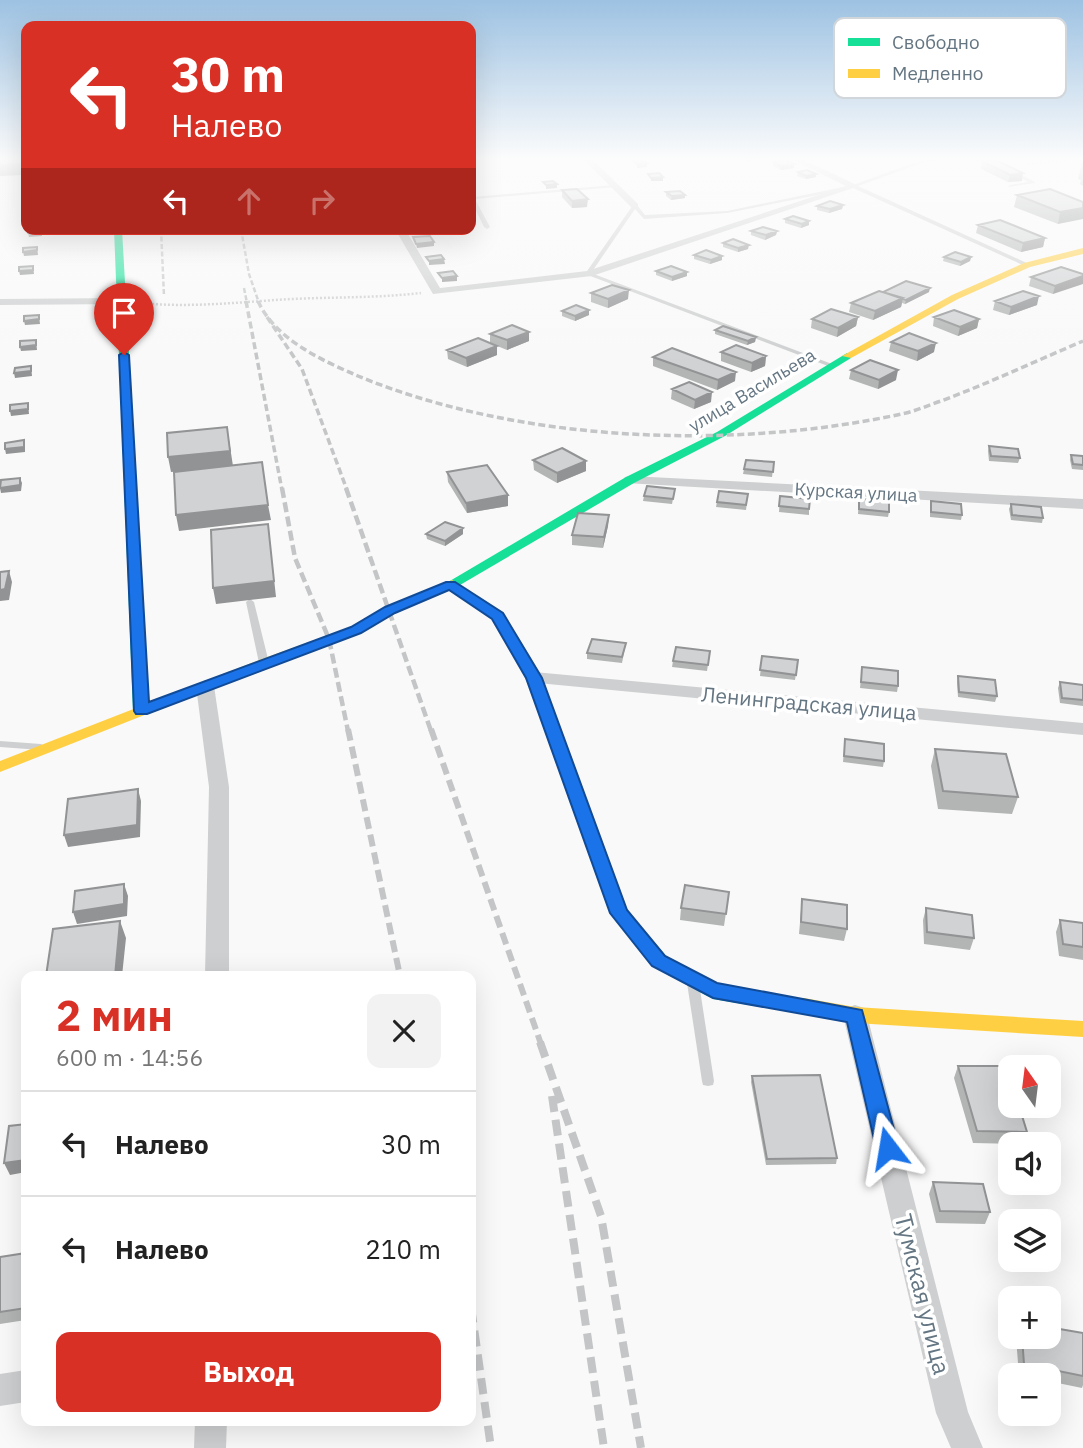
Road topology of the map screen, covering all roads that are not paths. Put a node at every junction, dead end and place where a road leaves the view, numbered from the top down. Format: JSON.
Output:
{"nodes":[{"id":1,"x":621,"y":226,"type":"edge"},
{"id":2,"x":735,"y":226,"type":"edge"},
{"id":3,"x":941,"y":226,"type":"edge"},
{"id":4,"x":118,"y":235,"type":"edge"},
{"id":5,"x":404,"y":235,"type":"edge"},
{"id":6,"x":1083,"y":251,"type":"edge"},
{"id":7,"x":1027,"y":265,"type":"junction"},
{"id":8,"x":588,"y":274,"type":"junction"},
{"id":9,"x":121,"y":301,"type":"junction"},
{"id":10,"x":0,"y":302,"type":"edge"},
{"id":11,"x":830,"y":365,"type":"junction"},
{"id":12,"x":630,"y":480,"type":"junction"},
{"id":13,"x":1083,"y":504,"type":"edge"},
{"id":14,"x":450,"y":584,"type":"junction"},
{"id":15,"x":250,"y":602,"type":"edge"},
{"id":16,"x":264,"y":663,"type":"junction"},
{"id":17,"x":534,"y":678,"type":"junction"},
{"id":18,"x":205,"y":686,"type":"junction"},
{"id":19,"x":141,"y":711,"type":"junction"},
{"id":20,"x":1083,"y":729,"type":"edge"},
{"id":21,"x":0,"y":744,"type":"edge"},
{"id":22,"x":49,"y":747,"type":"junction"},
{"id":23,"x":0,"y":767,"type":"edge"},
{"id":24,"x":217,"y":971,"type":"edge"},
{"id":25,"x":692,"y":979,"type":"junction"},
{"id":26,"x":855,"y":1016,"type":"junction"},
{"id":27,"x":1083,"y":1029,"type":"edge"},
{"id":28,"x":708,"y":1081,"type":"dead end"},
{"id":29,"x":21,"y":1386,"type":"edge"},
{"id":30,"x":0,"y":1390,"type":"edge"},
{"id":31,"x":211,"y":1426,"type":"edge"},
{"id":32,"x":210,"y":1448,"type":"edge"},
{"id":33,"x":967,"y":1448,"type":"edge"}],
"edges":[{"from":1,"to":8,"type":"lane"},
{"from":2,"to":8,"type":"street"},
{"from":3,"to":7,"type":"lane"},
{"from":4,"to":9,"type":"street"},
{"from":5,"to":8,"type":"street"},
{"from":6,"to":7,"type":"street","name":"улица Васильева"},
{"from":7,"to":11,"type":"street","name":"улица Васильева"},
{"from":8,"to":11,"type":"lane"},
{"from":9,"to":10,"type":"street"},
{"from":9,"to":19,"type":"street"},
{"from":11,"to":12,"type":"street","name":"улица Васильева"},
{"from":12,"to":13,"type":"street","name":"Курская улица"},
{"from":12,"to":14,"type":"street","name":"улица Васильева"},
{"from":14,"to":16,"type":"street","name":"улица Васильева"},
{"from":14,"to":17,"type":"street"},
{"from":15,"to":16,"type":"lane"},
{"from":16,"to":18,"type":"street","name":"улица Васильева"},
{"from":17,"to":20,"type":"street","name":"Ленинградская улица"},
{"from":17,"to":25,"type":"street"},
{"from":18,"to":19,"type":"street","name":"улица Васильева"},
{"from":18,"to":24,"type":"street"},
{"from":19,"to":22,"type":"street","name":"улица Васильева"},
{"from":21,"to":22,"type":"lane"},
{"from":22,"to":23,"type":"street","name":"улица Васильева"},
{"from":25,"to":26,"type":"street"},
{"from":25,"to":28,"type":"lane"},
{"from":26,"to":27,"type":"street"},
{"from":26,"to":33,"type":"street","name":"Тумская улица"},
{"from":29,"to":30,"type":"street"},
{"from":31,"to":32,"type":"street"}]}
